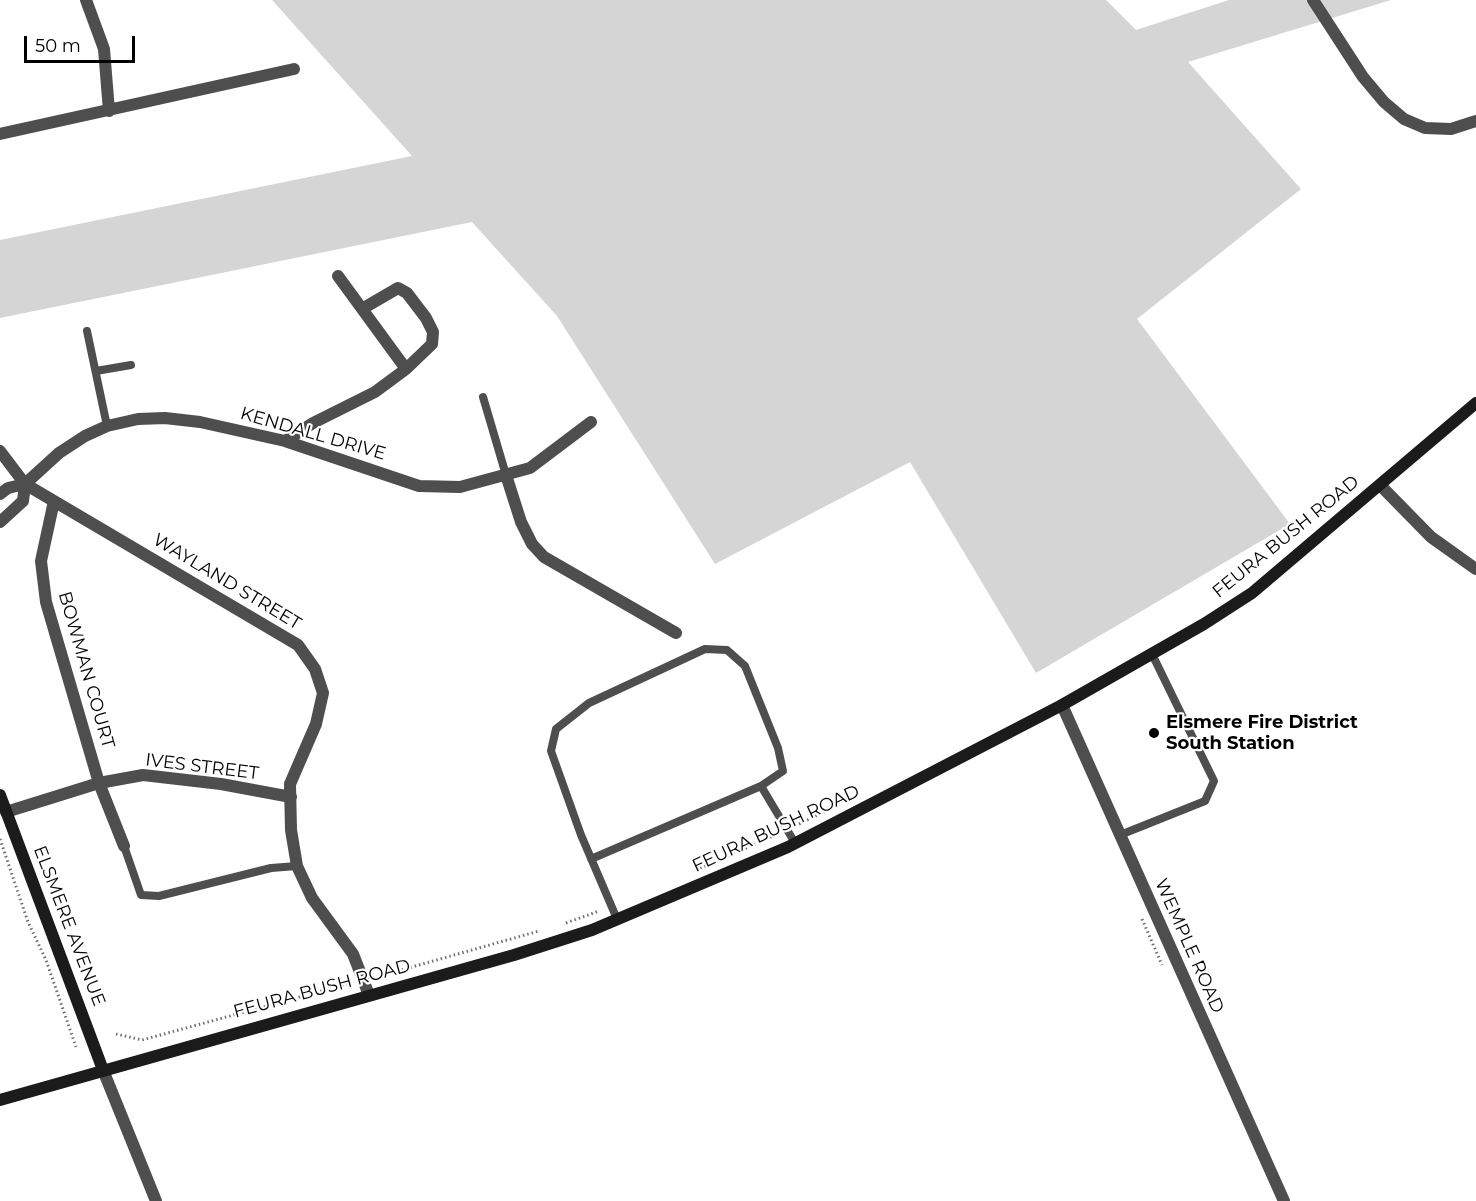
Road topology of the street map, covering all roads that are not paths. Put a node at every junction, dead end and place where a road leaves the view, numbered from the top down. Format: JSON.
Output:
{"nodes":[{"id":1,"x":86,"y":0,"type":"edge"},
{"id":2,"x":1313,"y":0,"type":"edge"},
{"id":3,"x":294,"y":69,"type":"dead end"},
{"id":4,"x":109,"y":111,"type":"junction"},
{"id":5,"x":1476,"y":121,"type":"edge"},
{"id":6,"x":0,"y":134,"type":"edge"},
{"id":7,"x":338,"y":276,"type":"dead end"},
{"id":8,"x":362,"y":309,"type":"junction"},
{"id":9,"x":87,"y":331,"type":"dead end"},
{"id":10,"x":131,"y":365,"type":"dead end"},
{"id":11,"x":406,"y":369,"type":"junction"},
{"id":12,"x":96,"y":371,"type":"junction"},
{"id":13,"x":483,"y":397,"type":"dead end"},
{"id":14,"x":1476,"y":402,"type":"edge"},
{"id":15,"x":591,"y":422,"type":"dead end"},
{"id":16,"x":107,"y":426,"type":"junction"},
{"id":17,"x":285,"y":441,"type":"junction"},
{"id":18,"x":0,"y":451,"type":"edge"},
{"id":19,"x":506,"y":475,"type":"junction"},
{"id":20,"x":25,"y":484,"type":"junction"},
{"id":21,"x":1380,"y":485,"type":"junction"},
{"id":22,"x":0,"y":494,"type":"edge"},
{"id":23,"x":54,"y":501,"type":"junction"},
{"id":24,"x":0,"y":522,"type":"edge"},
{"id":25,"x":1476,"y":569,"type":"edge"},
{"id":26,"x":676,"y":633,"type":"dead end"},
{"id":27,"x":1152,"y":654,"type":"junction"},
{"id":28,"x":1062,"y":705,"type":"junction"},
{"id":29,"x":99,"y":783,"type":"junction"},
{"id":30,"x":761,"y":786,"type":"junction"},
{"id":31,"x":0,"y":795,"type":"edge"},
{"id":32,"x":291,"y":797,"type":"junction"},
{"id":33,"x":6,"y":812,"type":"junction"},
{"id":34,"x":1120,"y":835,"type":"junction"},
{"id":35,"x":795,"y":843,"type":"junction"},
{"id":36,"x":124,"y":846,"type":"joint"},
{"id":37,"x":591,"y":859,"type":"junction"},
{"id":38,"x":297,"y":866,"type":"junction"},
{"id":39,"x":617,"y":920,"type":"junction"},
{"id":40,"x":369,"y":995,"type":"junction"},
{"id":41,"x":104,"y":1070,"type":"junction"},
{"id":42,"x":0,"y":1100,"type":"edge"},
{"id":43,"x":156,"y":1201,"type":"edge"},
{"id":44,"x":1284,"y":1201,"type":"edge"}],
"edges":[{"from":1,"to":4,"type":"street"},
{"from":2,"to":5,"type":"street"},
{"from":3,"to":4,"type":"street"},
{"from":4,"to":6,"type":"street"},
{"from":7,"to":8,"type":"street"},
{"from":8,"to":11,"type":"street"},
{"from":8,"to":11,"type":"street"},
{"from":9,"to":12,"type":"lane"},
{"from":10,"to":12,"type":"lane"},
{"from":11,"to":17,"type":"street"},
{"from":12,"to":16,"type":"lane"},
{"from":13,"to":19,"type":"lane"},
{"from":14,"to":21,"type":"main road","name":"FEURA BUSH ROAD"},
{"from":15,"to":19,"type":"street","name":"KENDALL DRIVE"},
{"from":16,"to":17,"type":"street","name":"KENDALL DRIVE"},
{"from":16,"to":20,"type":"street","name":"KENDALL DRIVE"},
{"from":17,"to":19,"type":"street","name":"KENDALL DRIVE"},
{"from":18,"to":20,"type":"street"},
{"from":19,"to":26,"type":"street"},
{"from":20,"to":22,"type":"street","name":"KENDALL DRIVE"},
{"from":20,"to":23,"type":"street","name":"WAYLAND STREET"},
{"from":20,"to":24,"type":"street","name":"KENDALL DRIVE"},
{"from":21,"to":25,"type":"street"},
{"from":21,"to":27,"type":"main road","name":"FEURA BUSH ROAD"},
{"from":23,"to":29,"type":"street","name":"BOWMAN COURT"},
{"from":23,"to":32,"type":"street","name":"WAYLAND STREET"},
{"from":27,"to":28,"type":"main road","name":"FEURA BUSH ROAD"},
{"from":27,"to":34,"type":"lane"},
{"from":28,"to":34,"type":"street","name":"WEMPLE ROAD"},
{"from":28,"to":35,"type":"main road","name":"FEURA BUSH ROAD"},
{"from":29,"to":32,"type":"street","name":"IVES STREET"},
{"from":29,"to":33,"type":"street","name":"IVES STREET"},
{"from":29,"to":36,"type":"street","name":"BOWMAN COURT"},
{"from":30,"to":35,"type":"lane"},
{"from":30,"to":37,"type":"lane"},
{"from":30,"to":37,"type":"lane"},
{"from":31,"to":33,"type":"main road","name":"ELSMERE AVENUE"},
{"from":32,"to":38,"type":"street","name":"WAYLAND STREET"},
{"from":33,"to":41,"type":"main road","name":"ELSMERE AVENUE"},
{"from":34,"to":44,"type":"street","name":"WEMPLE ROAD"},
{"from":35,"to":39,"type":"main road","name":"FEURA BUSH ROAD"},
{"from":36,"to":38,"type":"lane"},
{"from":37,"to":39,"type":"lane"},
{"from":38,"to":40,"type":"street","name":"WAYLAND STREET"},
{"from":39,"to":40,"type":"main road","name":"FEURA BUSH ROAD"},
{"from":40,"to":41,"type":"main road","name":"FEURA BUSH ROAD"},
{"from":41,"to":42,"type":"main road","name":"FEURA BUSH ROAD"},
{"from":41,"to":43,"type":"street"}]}
